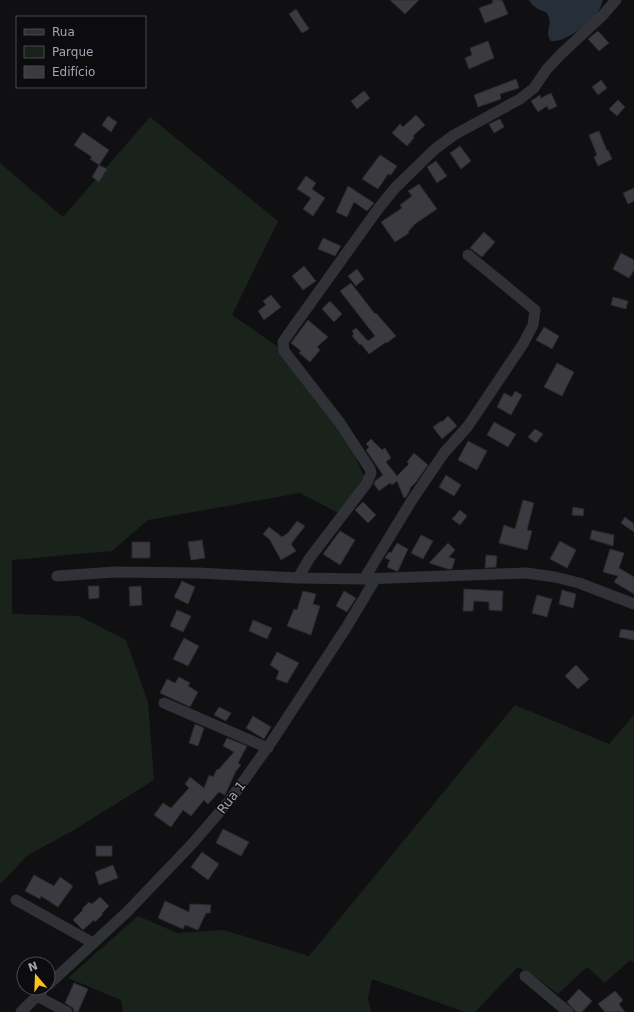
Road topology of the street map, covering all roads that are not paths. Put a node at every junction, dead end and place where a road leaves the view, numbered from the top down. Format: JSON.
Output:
{"nodes":[{"id":1,"x":616,"y":0,"type":"edge"},
{"id":2,"x":468,"y":255,"type":"dead end"},
{"id":3,"x":57,"y":576,"type":"dead end"},
{"id":4,"x":298,"y":578,"type":"junction"},
{"id":5,"x":376,"y":578,"type":"junction"},
{"id":6,"x":364,"y":579,"type":"junction"},
{"id":7,"x":634,"y":604,"type":"edge"},
{"id":8,"x":164,"y":703,"type":"dead end"},
{"id":9,"x":268,"y":748,"type":"junction"},
{"id":10,"x":16,"y":900,"type":"dead end"},
{"id":11,"x":93,"y":943,"type":"junction"},
{"id":12,"x":525,"y":976,"type":"dead end"},
{"id":13,"x":56,"y":978,"type":"edge"},
{"id":14,"x":37,"y":996,"type":"joint"},
{"id":15,"x":21,"y":1012,"type":"edge"},
{"id":16,"x":67,"y":1012,"type":"edge"},
{"id":17,"x":568,"y":1012,"type":"edge"}],
"edges":[{"from":1,"to":4,"type":"street"},
{"from":2,"to":6,"type":"street"},
{"from":3,"to":4,"type":"street"},
{"from":4,"to":6,"type":"street"},
{"from":5,"to":6,"type":"street"},
{"from":5,"to":7,"type":"street"},
{"from":5,"to":9,"type":"street","name":"Rua 1"},
{"from":8,"to":9,"type":"street"},
{"from":9,"to":11,"type":"street","name":"Rua 1"},
{"from":10,"to":11,"type":"street"},
{"from":11,"to":13,"type":"street","name":"Rua 1"},
{"from":12,"to":17,"type":"street"},
{"from":14,"to":15,"type":"street"},
{"from":14,"to":16,"type":"street"}]}
